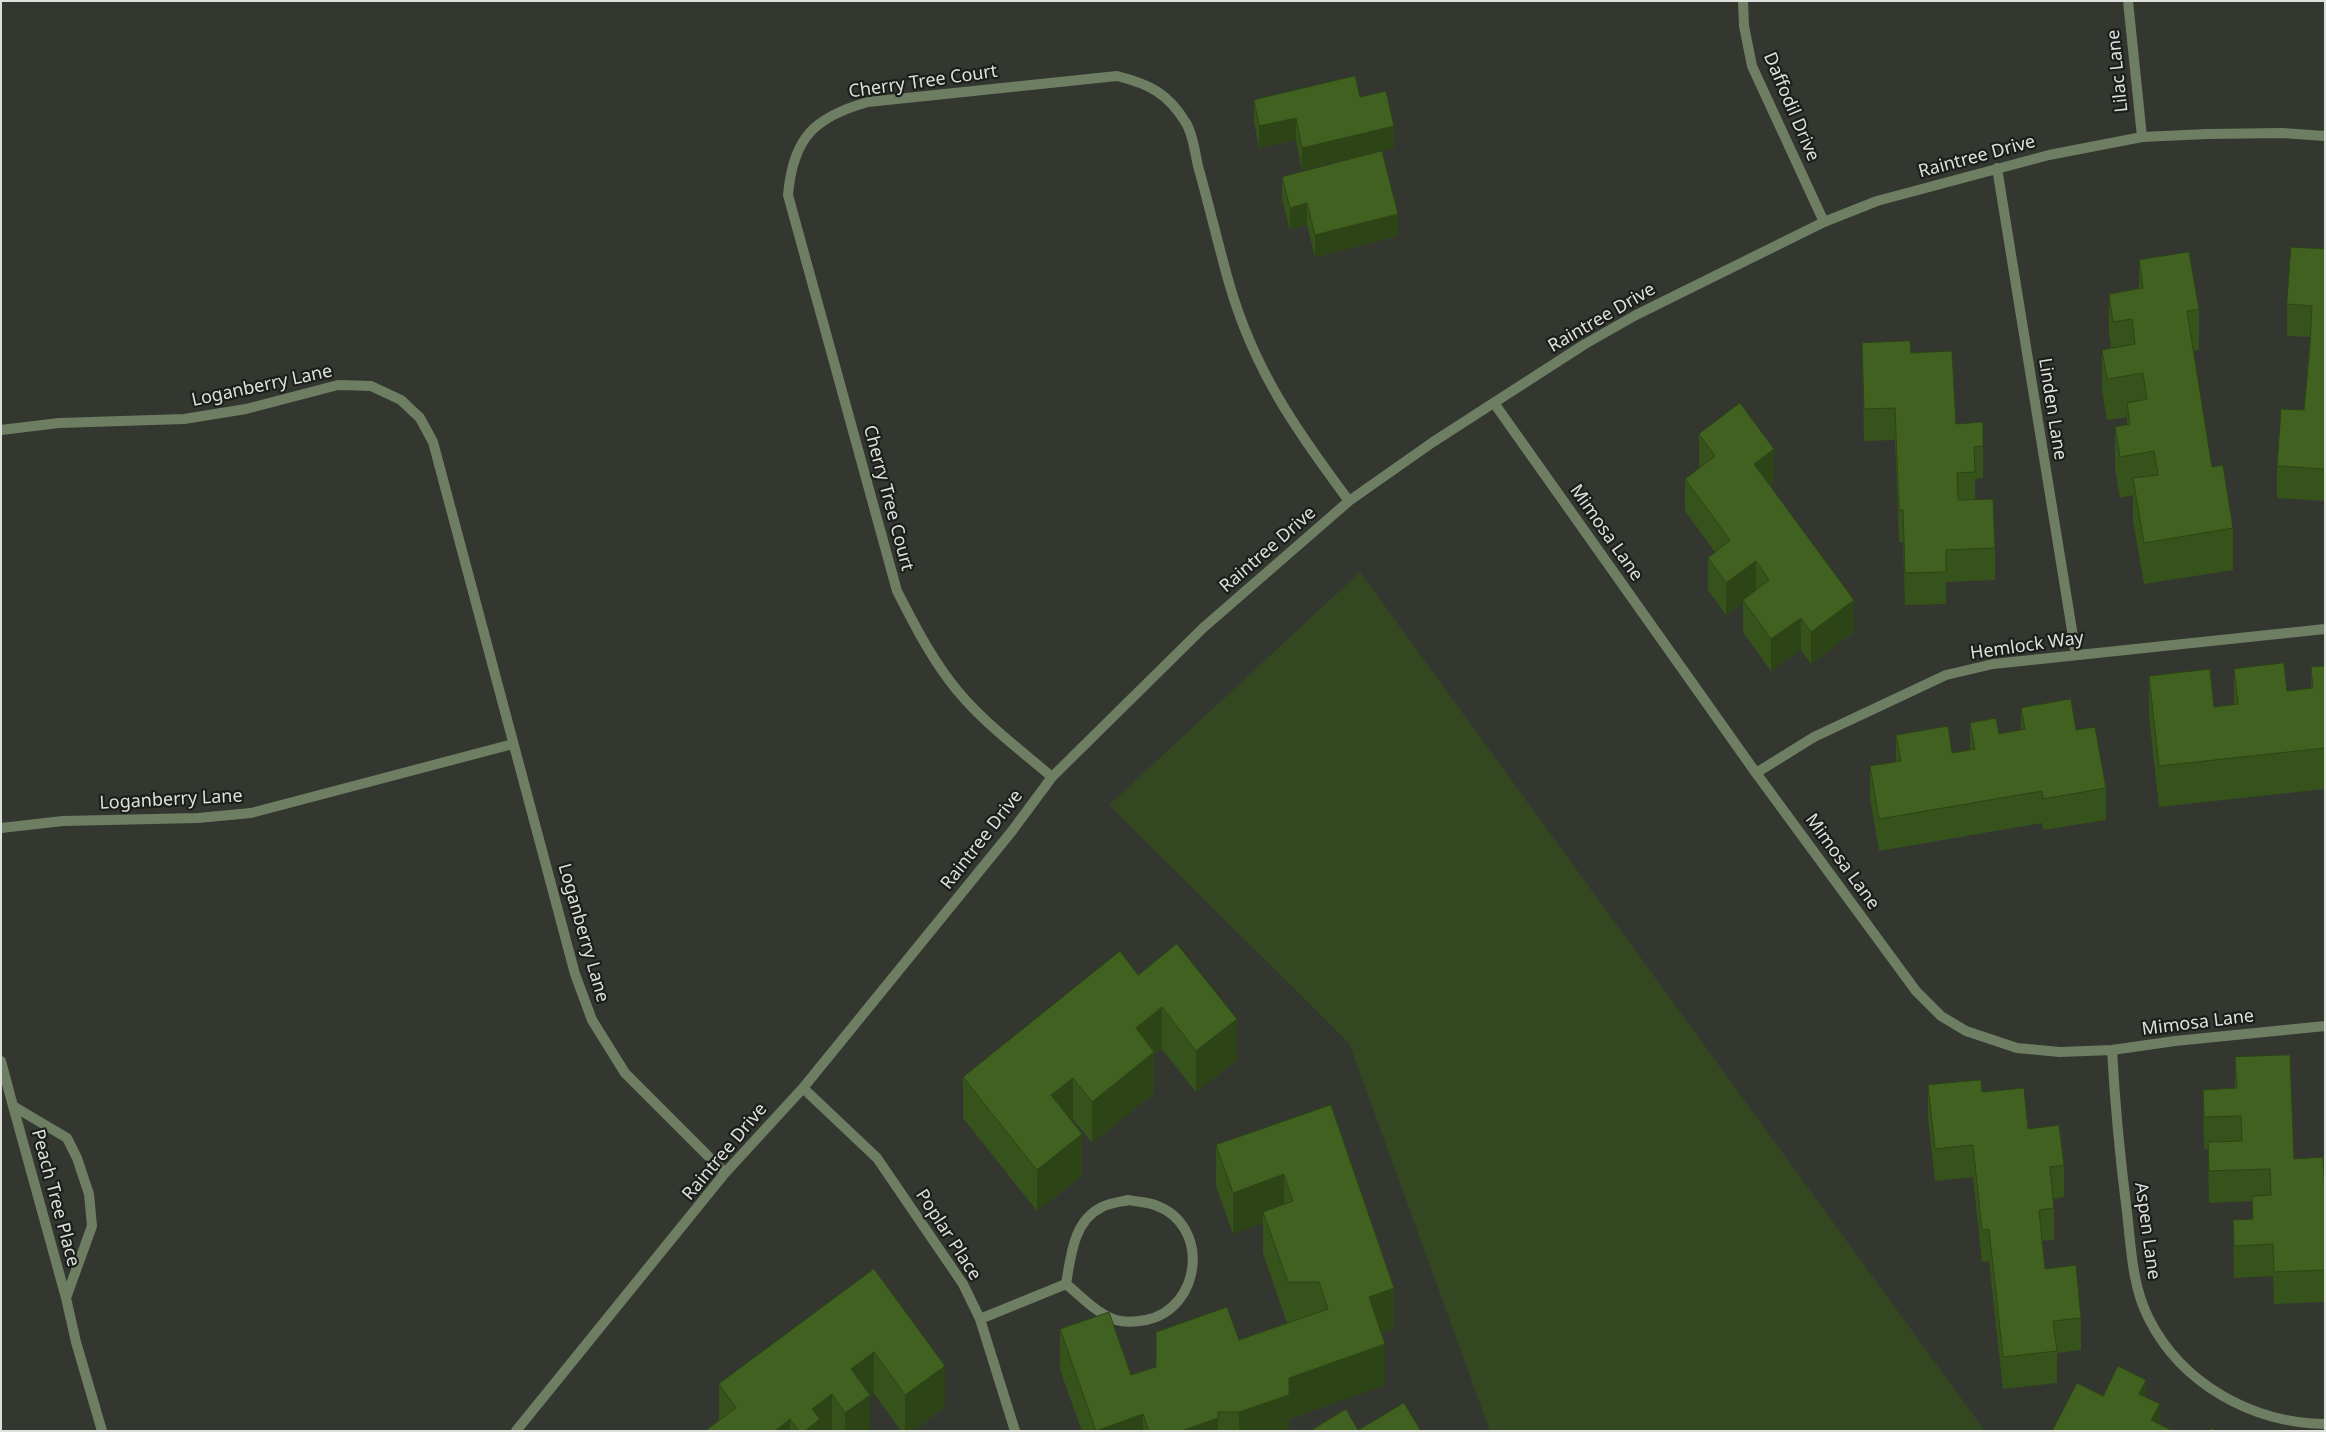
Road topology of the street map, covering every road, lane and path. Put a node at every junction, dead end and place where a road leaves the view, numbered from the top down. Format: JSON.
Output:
{"nodes":[{"id":1,"x":1743,"y":1,"type":"edge"},
{"id":2,"x":2128,"y":1,"type":"edge"},
{"id":3,"x":2325,"y":136,"type":"edge"},
{"id":4,"x":2142,"y":137,"type":"junction"},
{"id":5,"x":1997,"y":168,"type":"junction"},
{"id":6,"x":1824,"y":222,"type":"junction"},
{"id":7,"x":1494,"y":404,"type":"junction"},
{"id":8,"x":1,"y":430,"type":"edge"},
{"id":9,"x":1350,"y":500,"type":"junction"},
{"id":10,"x":2325,"y":630,"type":"edge"},
{"id":11,"x":2076,"y":655,"type":"junction"},
{"id":12,"x":513,"y":744,"type":"junction"},
{"id":13,"x":1756,"y":773,"type":"junction"},
{"id":14,"x":1052,"y":777,"type":"junction"},
{"id":15,"x":1,"y":828,"type":"edge"},
{"id":16,"x":2325,"y":1026,"type":"edge"},
{"id":17,"x":2112,"y":1050,"type":"junction"},
{"id":18,"x":1,"y":1061,"type":"edge"},
{"id":19,"x":802,"y":1088,"type":"junction"},
{"id":20,"x":13,"y":1106,"type":"junction"},
{"id":21,"x":725,"y":1173,"type":"junction"},
{"id":22,"x":1066,"y":1284,"type":"junction"},
{"id":23,"x":66,"y":1298,"type":"junction"},
{"id":24,"x":980,"y":1320,"type":"junction"},
{"id":25,"x":2325,"y":1424,"type":"edge"},
{"id":26,"x":102,"y":1431,"type":"edge"},
{"id":27,"x":516,"y":1431,"type":"edge"},
{"id":28,"x":1015,"y":1431,"type":"edge"}],
"edges":[{"from":1,"to":6,"type":"street","name":"Daffodil Drive"},
{"from":2,"to":4,"type":"street","name":"Lilac Lane"},
{"from":3,"to":4,"type":"street","name":"Raintree Drive"},
{"from":4,"to":5,"type":"street","name":"Raintree Drive"},
{"from":5,"to":6,"type":"street","name":"Raintree Drive"},
{"from":5,"to":11,"type":"street","name":"Linden Lane"},
{"from":6,"to":7,"type":"street","name":"Raintree Drive"},
{"from":7,"to":9,"type":"street","name":"Raintree Drive"},
{"from":7,"to":13,"type":"street","name":"Mimosa Lane"},
{"from":8,"to":12,"type":"street","name":"Loganberry Lane"},
{"from":9,"to":14,"type":"street","name":"Raintree Drive"},
{"from":9,"to":14,"type":"street","name":"Cherry Tree Court"},
{"from":10,"to":11,"type":"street","name":"Hemlock Way"},
{"from":11,"to":13,"type":"street","name":"Hemlock Way"},
{"from":12,"to":15,"type":"street","name":"Loganberry Lane"},
{"from":12,"to":21,"type":"street","name":"Loganberry Lane"},
{"from":13,"to":17,"type":"street","name":"Mimosa Lane"},
{"from":14,"to":19,"type":"street","name":"Raintree Drive"},
{"from":16,"to":17,"type":"street","name":"Mimosa Lane"},
{"from":17,"to":25,"type":"street","name":"Aspen Lane"},
{"from":18,"to":20,"type":"street","name":"Peach Tree Place"},
{"from":19,"to":21,"type":"street","name":"Raintree Drive"},
{"from":19,"to":24,"type":"street","name":"Poplar Place"},
{"from":20,"to":23,"type":"street","name":"Peach Tree Place"},
{"from":20,"to":23,"type":"street","name":"Peach Tree Place"},
{"from":21,"to":27,"type":"street","name":"Raintree Drive"},
{"from":22,"to":22,"type":"street"},
{"from":22,"to":24,"type":"street"},
{"from":23,"to":26,"type":"street","name":"Peach Tree Place"},
{"from":24,"to":28,"type":"street","name":"Poplar Place"}]}
